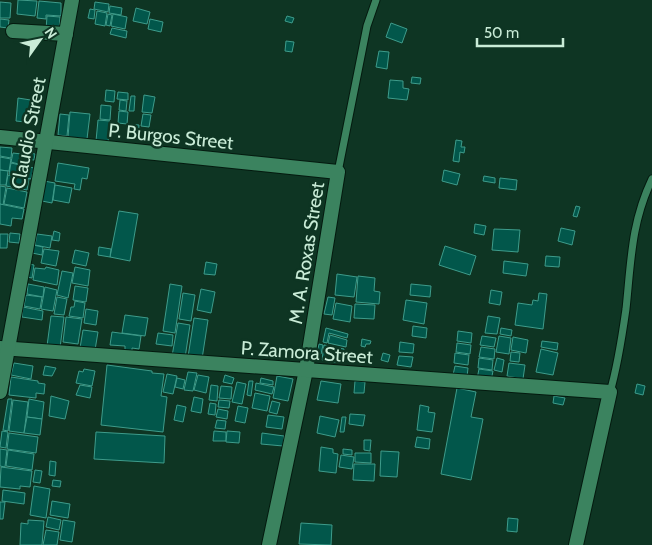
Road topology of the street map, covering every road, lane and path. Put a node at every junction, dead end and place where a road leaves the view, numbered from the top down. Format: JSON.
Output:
{"nodes":[{"id":1,"x":72,"y":0,"type":"edge"},
{"id":2,"x":376,"y":0,"type":"edge"},
{"id":3,"x":13,"y":30,"type":"dead end"},
{"id":4,"x":66,"y":34,"type":"junction"},
{"id":5,"x":0,"y":137,"type":"edge"},
{"id":6,"x":46,"y":143,"type":"junction"},
{"id":7,"x":338,"y":172,"type":"junction"},
{"id":8,"x":652,"y":179,"type":"edge"},
{"id":9,"x":4,"y":349,"type":"edge"},
{"id":10,"x":306,"y":370,"type":"junction"},
{"id":11,"x":0,"y":392,"type":"edge"},
{"id":12,"x":610,"y":392,"type":"junction"},
{"id":13,"x":269,"y":545,"type":"edge"},
{"id":14,"x":576,"y":545,"type":"edge"}],
"edges":[{"from":1,"to":4,"type":"street","name":"Claudio Street"},
{"from":2,"to":7,"type":"lane","name":"M. A. Roxas Street"},
{"from":3,"to":4,"type":"street"},
{"from":4,"to":6,"type":"street","name":"Claudio Street"},
{"from":5,"to":6,"type":"street","name":"P. Burgos Street"},
{"from":6,"to":7,"type":"street","name":"P. Burgos Street"},
{"from":6,"to":9,"type":"street","name":"Claudio Street"},
{"from":7,"to":10,"type":"street","name":"M. A. Roxas Street"},
{"from":8,"to":12,"type":"lane"},
{"from":9,"to":10,"type":"street","name":"P. Zamora Street"},
{"from":9,"to":11,"type":"street","name":"Claudio Street"},
{"from":10,"to":12,"type":"street","name":"P. Zamora Street"},
{"from":10,"to":13,"type":"street","name":"M. A. Roxas Street"},
{"from":12,"to":14,"type":"street"}]}
